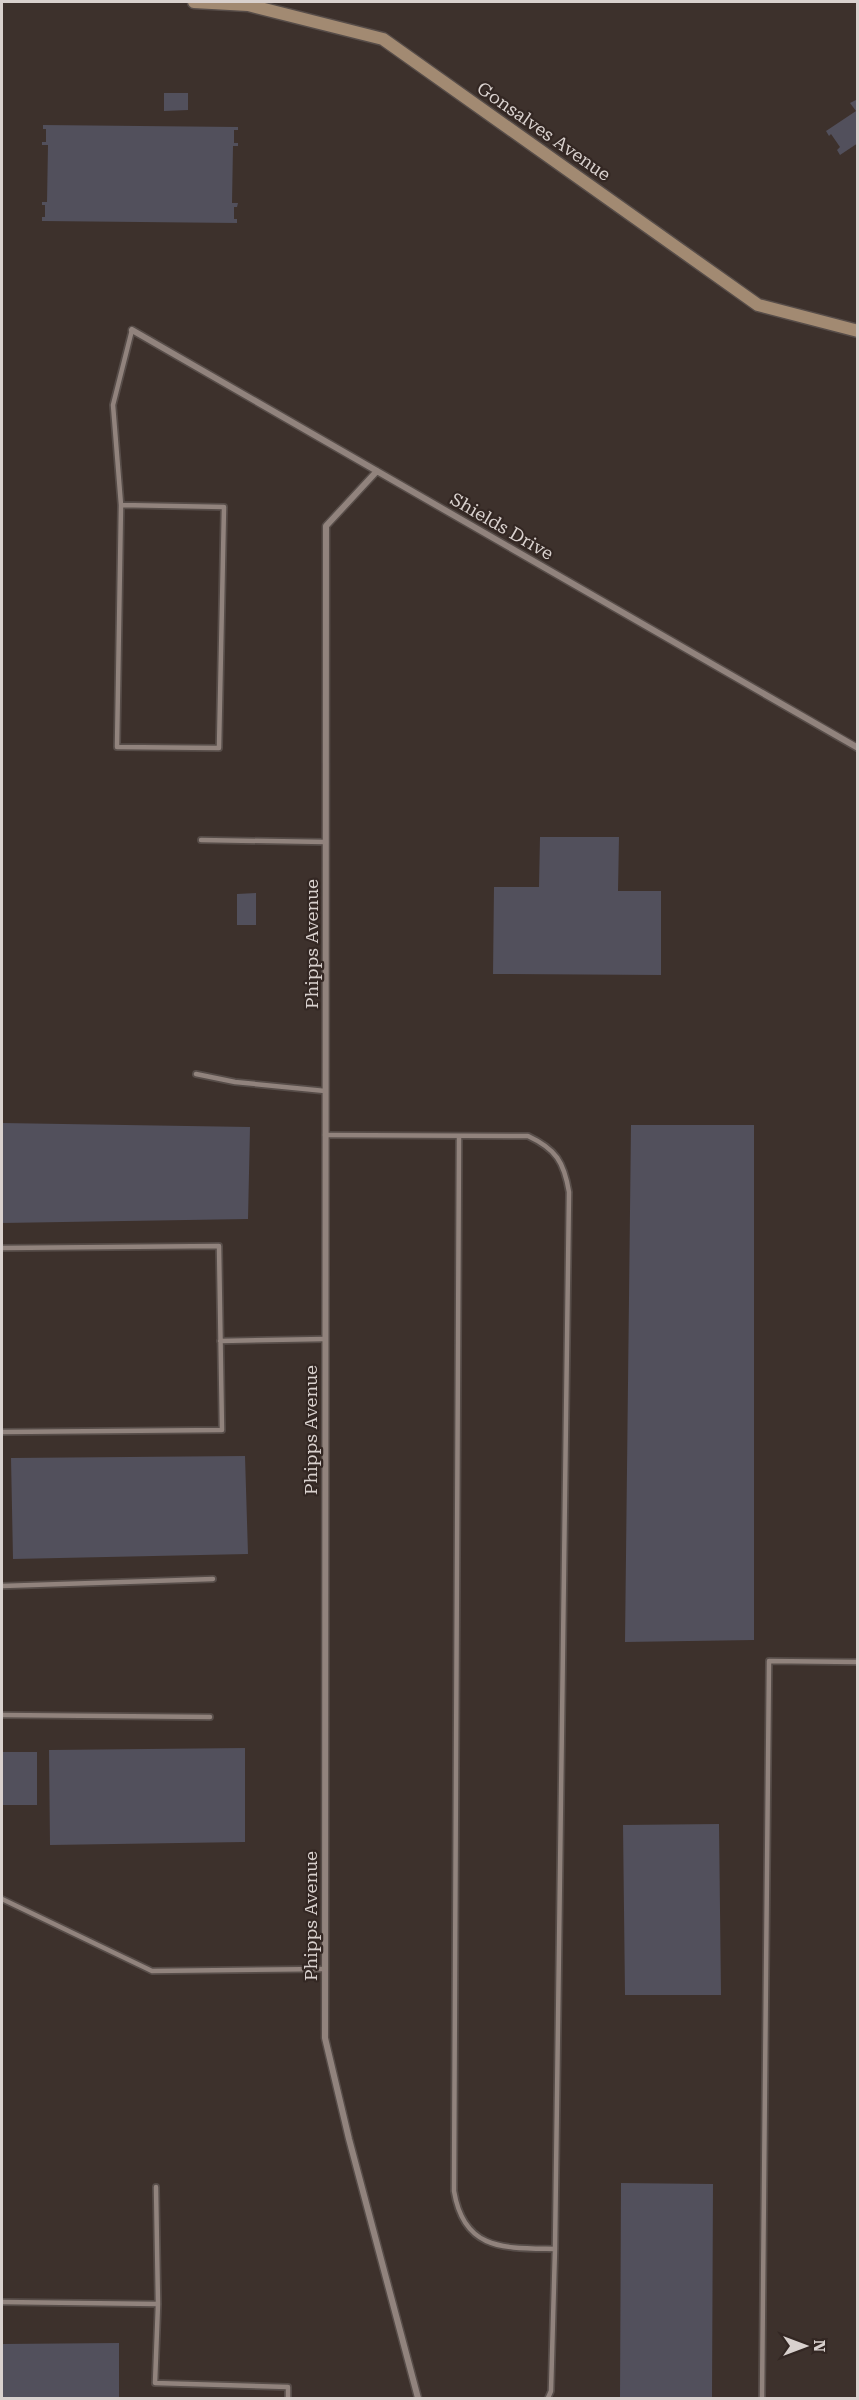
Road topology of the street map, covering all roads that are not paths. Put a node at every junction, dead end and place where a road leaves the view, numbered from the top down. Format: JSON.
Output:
{"nodes":[{"id":1,"x":194,"y":2,"type":"edge"},
{"id":2,"x":132,"y":330,"type":"joint"},
{"id":3,"x":858,"y":331,"type":"edge"},
{"id":4,"x":377,"y":471,"type":"junction"},
{"id":5,"x":121,"y":505,"type":"junction"},
{"id":6,"x":858,"y":748,"type":"edge"},
{"id":7,"x":201,"y":840,"type":"dead end"},
{"id":8,"x":326,"y":842,"type":"junction"},
{"id":9,"x":196,"y":1074,"type":"dead end"},
{"id":10,"x":326,"y":1091,"type":"junction"},
{"id":11,"x":326,"y":1135,"type":"junction"},
{"id":12,"x":459,"y":1136,"type":"junction"},
{"id":13,"x":2,"y":1248,"type":"edge"},
{"id":14,"x":326,"y":1339,"type":"junction"},
{"id":15,"x":220,"y":1341,"type":"junction"},
{"id":16,"x":2,"y":1432,"type":"edge"},
{"id":17,"x":213,"y":1579,"type":"dead end"},
{"id":18,"x":2,"y":1586,"type":"edge"},
{"id":19,"x":858,"y":1662,"type":"edge"},
{"id":20,"x":2,"y":1715,"type":"edge"},
{"id":21,"x":210,"y":1717,"type":"dead end"},
{"id":22,"x":2,"y":1899,"type":"edge"},
{"id":23,"x":326,"y":1969,"type":"junction"},
{"id":24,"x":156,"y":2187,"type":"dead end"},
{"id":25,"x":555,"y":2249,"type":"junction"},
{"id":26,"x":2,"y":2302,"type":"edge"},
{"id":27,"x":158,"y":2304,"type":"junction"},
{"id":28,"x":288,"y":2398,"type":"edge"},
{"id":29,"x":418,"y":2398,"type":"edge"},
{"id":30,"x":548,"y":2398,"type":"edge"},
{"id":31,"x":762,"y":2398,"type":"edge"}],
"edges":[{"from":1,"to":3,"type":"street","name":"Gonsalves Avenue"},
{"from":2,"to":4,"type":"street","name":"Shields Drive"},
{"from":2,"to":5,"type":"lane"},
{"from":4,"to":6,"type":"street","name":"Shields Drive"},
{"from":4,"to":8,"type":"street","name":"Phipps Avenue"},
{"from":5,"to":5,"type":"lane"},
{"from":7,"to":8,"type":"lane"},
{"from":8,"to":10,"type":"street","name":"Phipps Avenue"},
{"from":9,"to":10,"type":"lane"},
{"from":10,"to":11,"type":"street","name":"Phipps Avenue"},
{"from":11,"to":12,"type":"lane"},
{"from":11,"to":14,"type":"street","name":"Phipps Avenue"},
{"from":12,"to":25,"type":"lane"},
{"from":12,"to":25,"type":"lane"},
{"from":13,"to":15,"type":"lane"},
{"from":14,"to":15,"type":"lane"},
{"from":14,"to":23,"type":"street","name":"Phipps Avenue"},
{"from":15,"to":16,"type":"lane"},
{"from":17,"to":18,"type":"lane"},
{"from":19,"to":31,"type":"lane"},
{"from":20,"to":21,"type":"lane"},
{"from":22,"to":23,"type":"lane"},
{"from":23,"to":29,"type":"street","name":"Phipps Avenue"},
{"from":24,"to":27,"type":"lane"},
{"from":25,"to":30,"type":"lane"},
{"from":26,"to":27,"type":"lane"},
{"from":27,"to":28,"type":"lane"}]}
